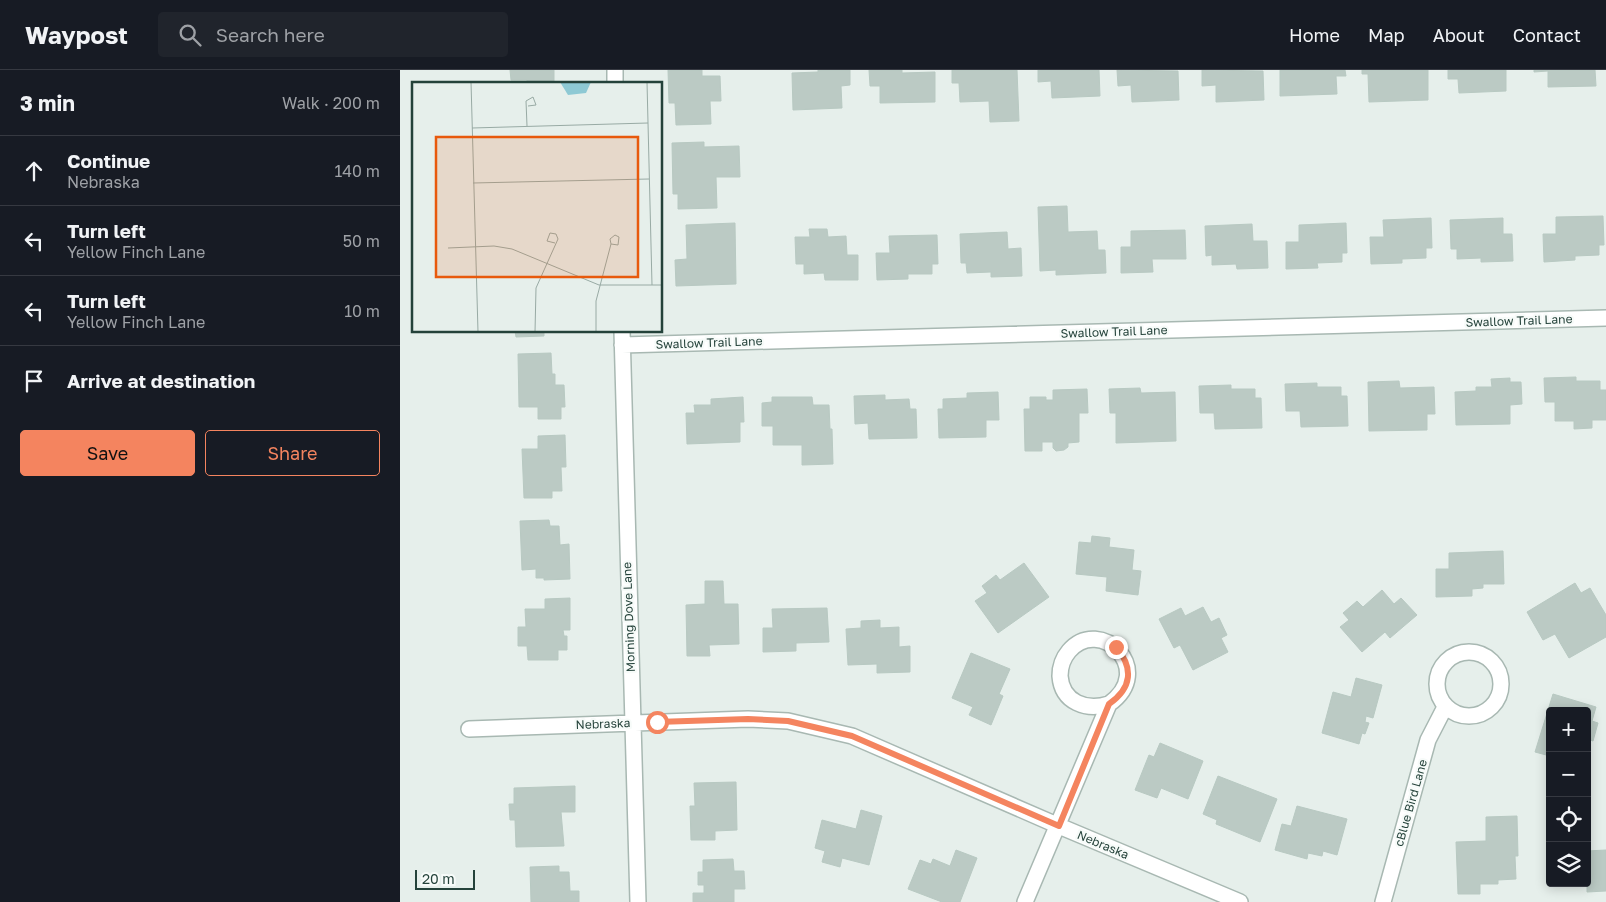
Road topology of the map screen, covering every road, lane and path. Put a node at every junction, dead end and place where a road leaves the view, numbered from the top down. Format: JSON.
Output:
{"nodes":[{"id":1,"x":1606,"y":318,"type":"edge"},
{"id":2,"x":622,"y":338,"type":"edge"},
{"id":3,"x":1109,"y":704,"type":"junction"},
{"id":4,"x":1445,"y":707,"type":"junction"},
{"id":5,"x":632,"y":723,"type":"junction"},
{"id":6,"x":469,"y":729,"type":"dead end"},
{"id":7,"x":1059,"y":826,"type":"junction"},
{"id":8,"x":638,"y":902,"type":"edge"},
{"id":9,"x":1025,"y":902,"type":"edge"},
{"id":10,"x":1240,"y":902,"type":"edge"},
{"id":11,"x":1383,"y":902,"type":"edge"}],
"edges":[{"from":1,"to":2,"type":"street","name":"Swallow Trail Lane"},
{"from":2,"to":5,"type":"street","name":"Morning Dove Lane"},
{"from":3,"to":3,"type":"street"},
{"from":3,"to":7,"type":"street"},
{"from":4,"to":4,"type":"street"},
{"from":4,"to":11,"type":"street","name":"cBlue Bird Lane"},
{"from":5,"to":6,"type":"street","name":"Nebraska"},
{"from":5,"to":7,"type":"street","name":"Nebraska"},
{"from":5,"to":8,"type":"street","name":"Morning Dove Lane"},
{"from":7,"to":9,"type":"street"},
{"from":7,"to":10,"type":"street","name":"Nebraska"}]}
